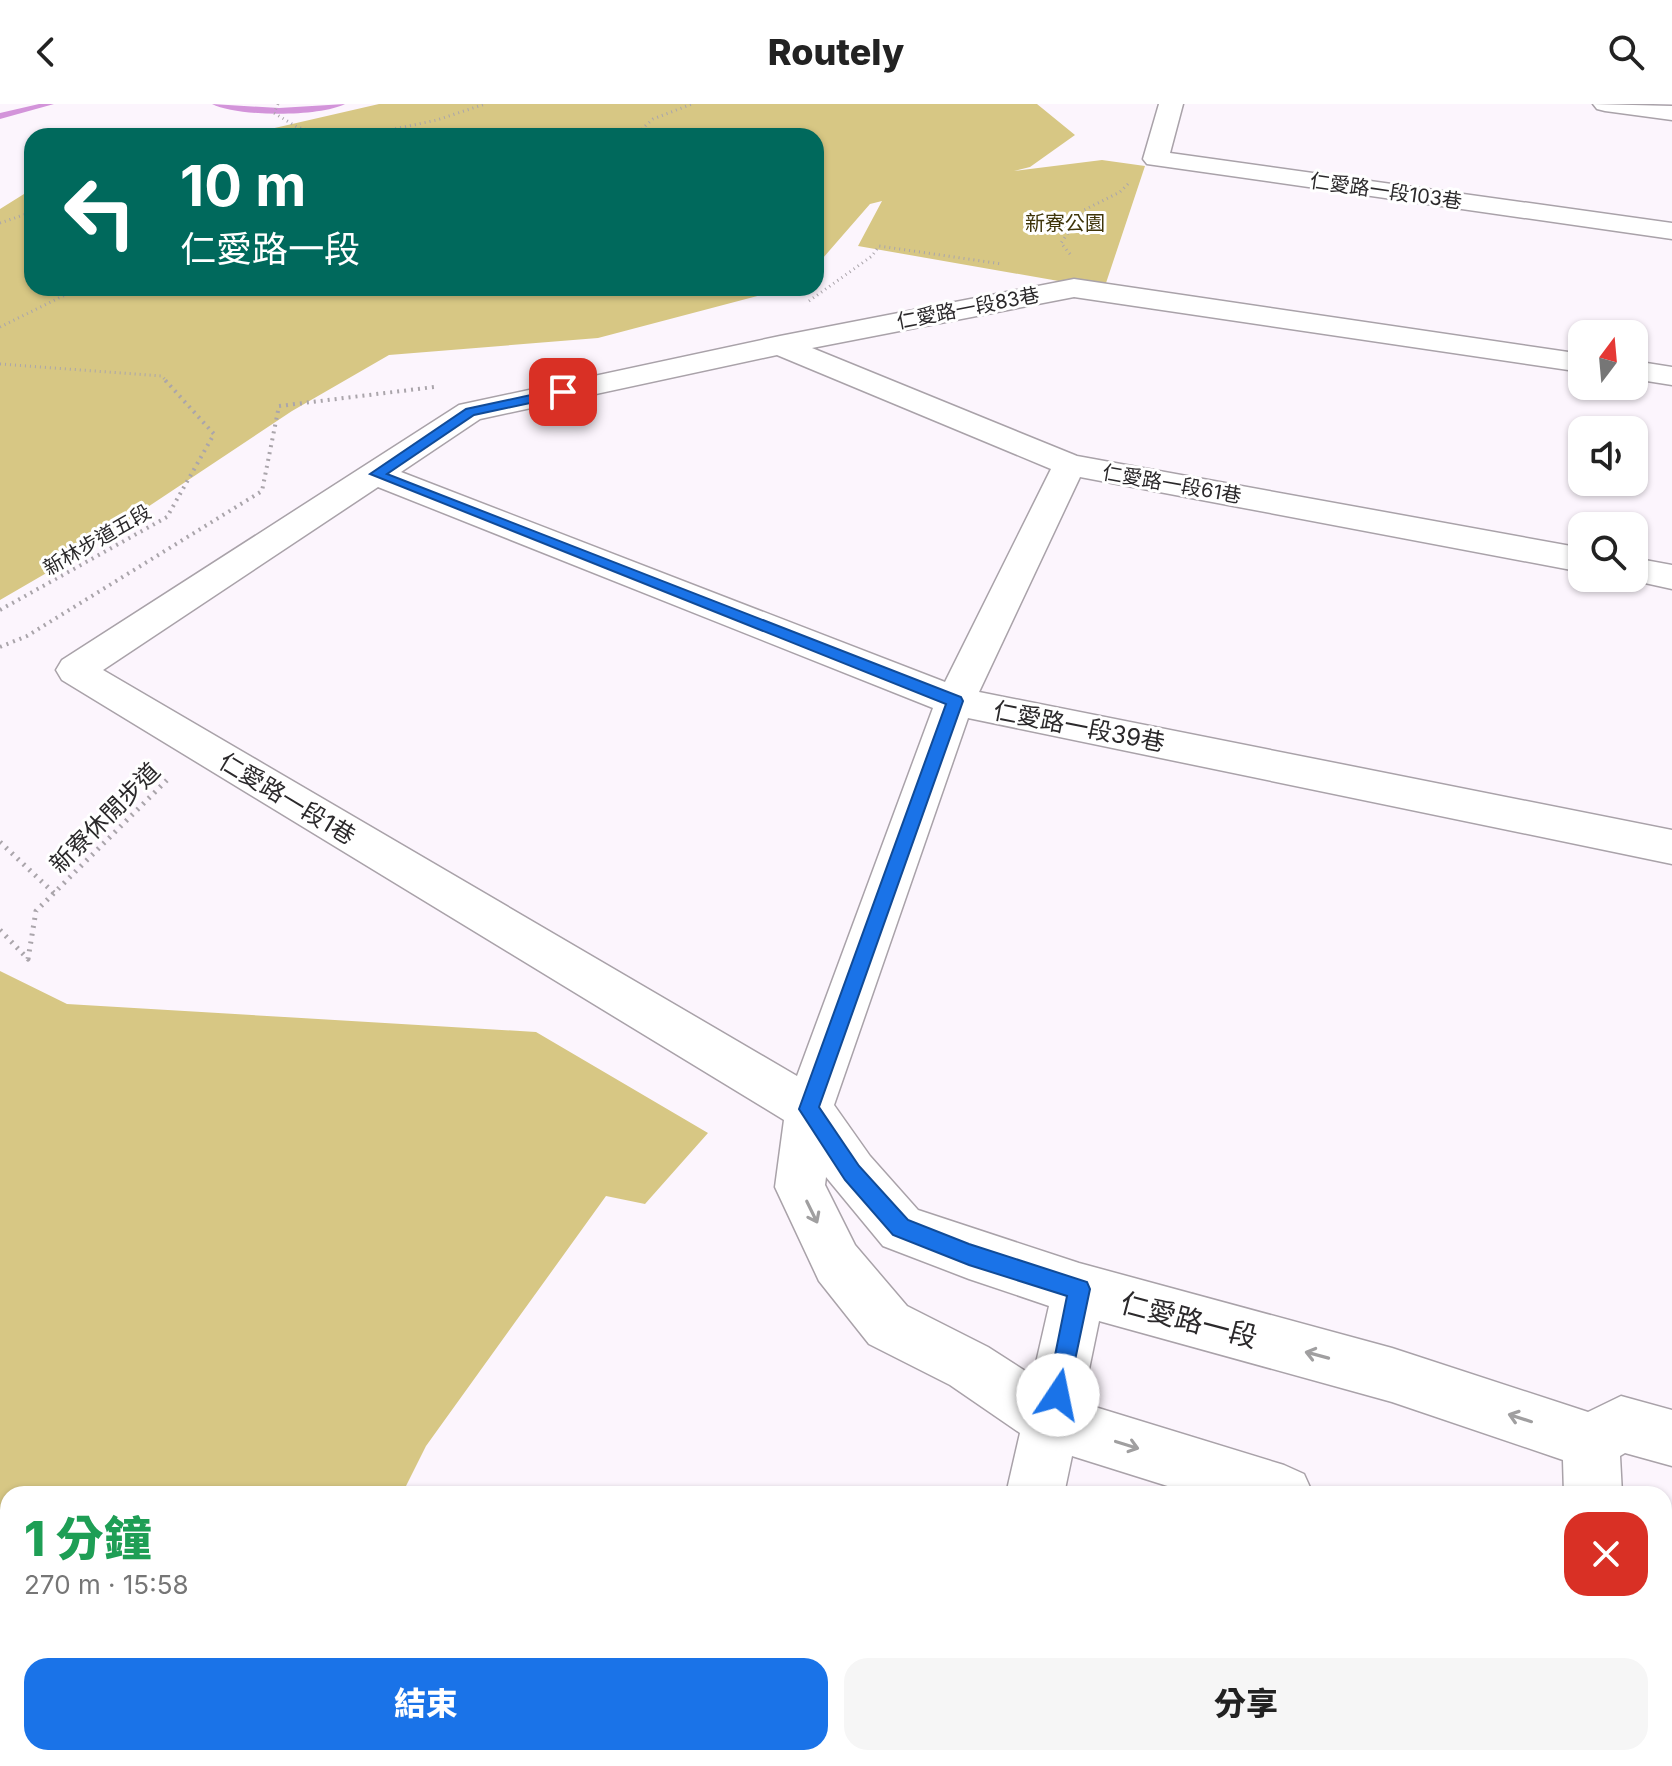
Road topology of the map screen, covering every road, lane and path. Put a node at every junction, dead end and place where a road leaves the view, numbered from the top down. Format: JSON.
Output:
{"nodes":[{"id":1,"x":278,"y":104,"type":"edge"},
{"id":2,"x":485,"y":104,"type":"edge"},
{"id":3,"x":692,"y":104,"type":"edge"},
{"id":4,"x":1171,"y":104,"type":"edge"},
{"id":5,"x":1605,"y":104,"type":"edge"},
{"id":6,"x":1672,"y":113,"type":"edge"},
{"id":7,"x":307,"y":128,"type":"edge"},
{"id":8,"x":399,"y":128,"type":"edge"},
{"id":9,"x":643,"y":128,"type":"edge"},
{"id":10,"x":1156,"y":159,"type":"junction"},
{"id":11,"x":24,"y":215,"type":"edge"},
{"id":12,"x":0,"y":223,"type":"edge"},
{"id":13,"x":1672,"y":231,"type":"edge"},
{"id":14,"x":1074,"y":288,"type":"junction"},
{"id":15,"x":63,"y":296,"type":"edge"},
{"id":16,"x":0,"y":327,"type":"edge"},
{"id":17,"x":780,"y":345,"type":"junction"},
{"id":18,"x":1568,"y":361,"type":"edge"},
{"id":19,"x":0,"y":364,"type":"edge"},
{"id":20,"x":1648,"y":372,"type":"edge"},
{"id":21,"x":1672,"y":376,"type":"edge"},
{"id":22,"x":1069,"y":465,"type":"junction"},
{"id":23,"x":376,"y":474,"type":"junction"},
{"id":24,"x":1568,"y":557,"type":"edge"},
{"id":25,"x":1648,"y":573,"type":"edge"},
{"id":26,"x":1672,"y":577,"type":"edge"},
{"id":27,"x":0,"y":610,"type":"edge"},
{"id":28,"x":955,"y":701,"type":"junction"},
{"id":29,"x":199,"y":747,"type":"junction"},
{"id":30,"x":0,"y":842,"type":"edge"},
{"id":31,"x":1672,"y":847,"type":"edge"},
{"id":32,"x":55,"y":894,"type":"junction"},
{"id":33,"x":0,"y":930,"type":"edge"},
{"id":34,"x":809,"y":1109,"type":"junction"},
{"id":35,"x":1079,"y":1289,"type":"junction"},
{"id":36,"x":1053,"y":1422,"type":"junction"},
{"id":37,"x":1672,"y":1438,"type":"edge"},
{"id":38,"x":1592,"y":1468,"type":"edge"},
{"id":39,"x":1037,"y":1486,"type":"edge"},
{"id":40,"x":1258,"y":1486,"type":"edge"}],
"edges":[{"from":1,"to":7,"type":"path"},
{"from":2,"to":8,"type":"path"},
{"from":3,"to":9,"type":"path"},
{"from":4,"to":10,"type":"street"},
{"from":5,"to":6,"type":"street"},
{"from":10,"to":13,"type":"street","name":"仁愛路一段103巷"},
{"from":10,"to":14,"type":"path"},
{"from":11,"to":12,"type":"path"},
{"from":14,"to":17,"type":"street","name":"仁愛路一段83巷"},
{"from":14,"to":18,"type":"street","name":"仁愛路一段83巷"},
{"from":15,"to":16,"type":"path"},
{"from":17,"to":22,"type":"street","name":"仁愛路一段61巷"},
{"from":17,"to":23,"type":"street","name":"仁愛路一段83巷"},
{"from":19,"to":27,"type":"path","name":"新林步道五段"},
{"from":20,"to":21,"type":"street"},
{"from":22,"to":24,"type":"street","name":"仁愛路一段61巷"},
{"from":22,"to":28,"type":"street"},
{"from":23,"to":28,"type":"street","name":"仁愛路一段39巷"},
{"from":23,"to":29,"type":"street","name":"仁愛路一段1巷"},
{"from":25,"to":26,"type":"street"},
{"from":28,"to":31,"type":"street","name":"仁愛路一段39巷"},
{"from":28,"to":34,"type":"street"},
{"from":29,"to":32,"type":"path","name":"新寮休閒步道"},
{"from":29,"to":34,"type":"street","name":"仁愛路一段1巷"},
{"from":30,"to":32,"type":"path","name":"新寮休閒步道"},
{"from":32,"to":33,"type":"path"},
{"from":34,"to":35,"type":"street","name":"仁愛路一段"},
{"from":34,"to":36,"type":"street","one_way":true},
{"from":35,"to":36,"type":"street"},
{"from":38,"to":35,"type":"street","name":"仁愛路一段","one_way":true},
{"from":36,"to":39,"type":"street"},
{"from":36,"to":40,"type":"street","one_way":true},
{"from":37,"to":38,"type":"street","name":"仁愛路一段"}]}
